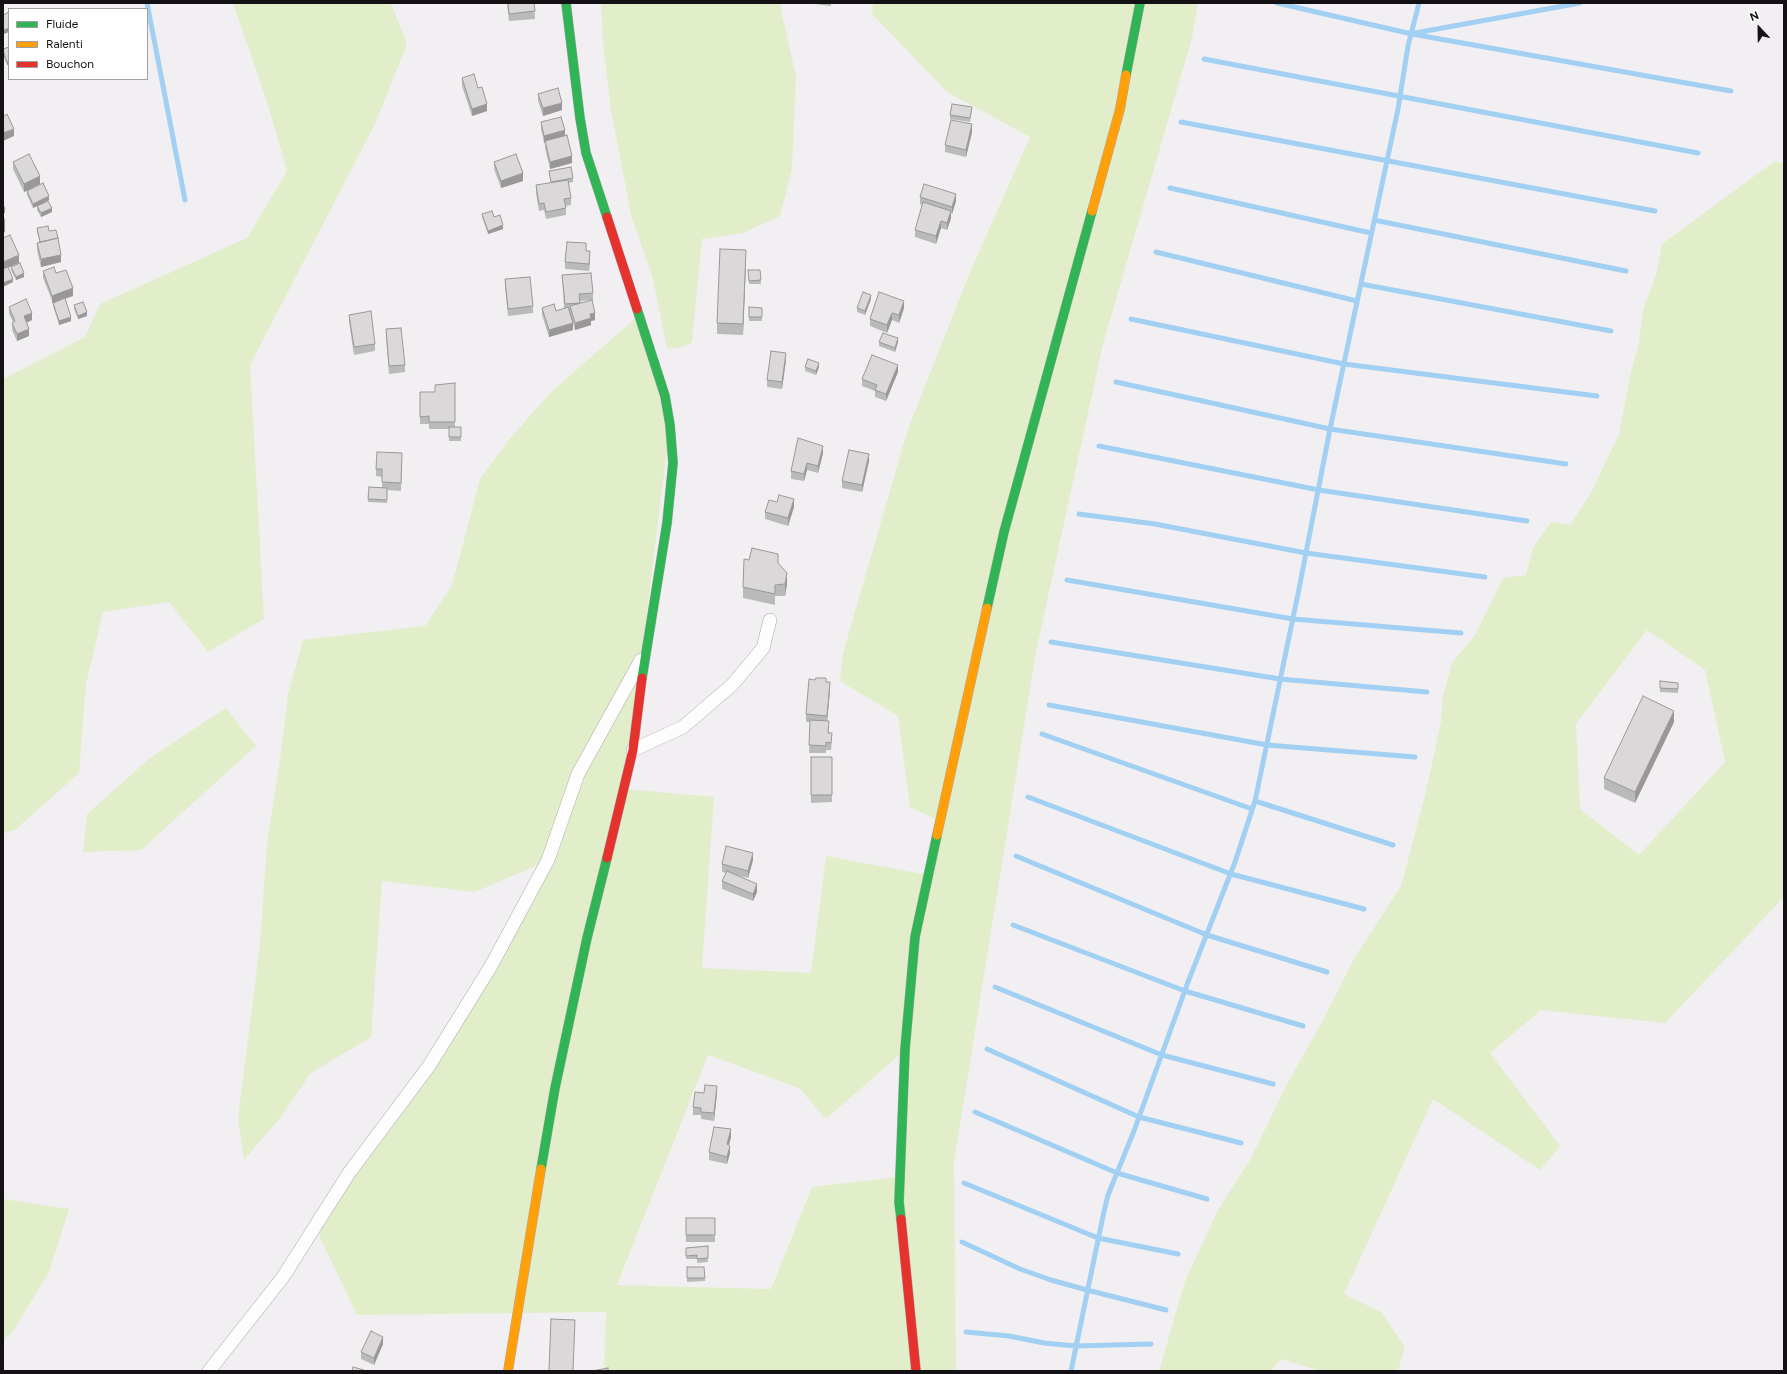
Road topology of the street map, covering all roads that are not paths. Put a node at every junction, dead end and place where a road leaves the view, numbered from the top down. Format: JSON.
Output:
{"nodes":[{"id":1,"x":566,"y":3,"type":"edge"},
{"id":2,"x":1140,"y":3,"type":"edge"},
{"id":3,"x":770,"y":620,"type":"dead end"},
{"id":4,"x":645,"y":651,"type":"junction"},
{"id":5,"x":633,"y":750,"type":"junction"},
{"id":6,"x":209,"y":1371,"type":"edge"},
{"id":7,"x":508,"y":1371,"type":"edge"},
{"id":8,"x":916,"y":1371,"type":"edge"}],
"edges":[{"from":1,"to":4,"type":"main road"},
{"from":2,"to":8,"type":"main road"},
{"from":3,"to":5,"type":"street"},
{"from":4,"to":5,"type":"main road"},
{"from":4,"to":6,"type":"street"},
{"from":5,"to":7,"type":"main road"}]}
